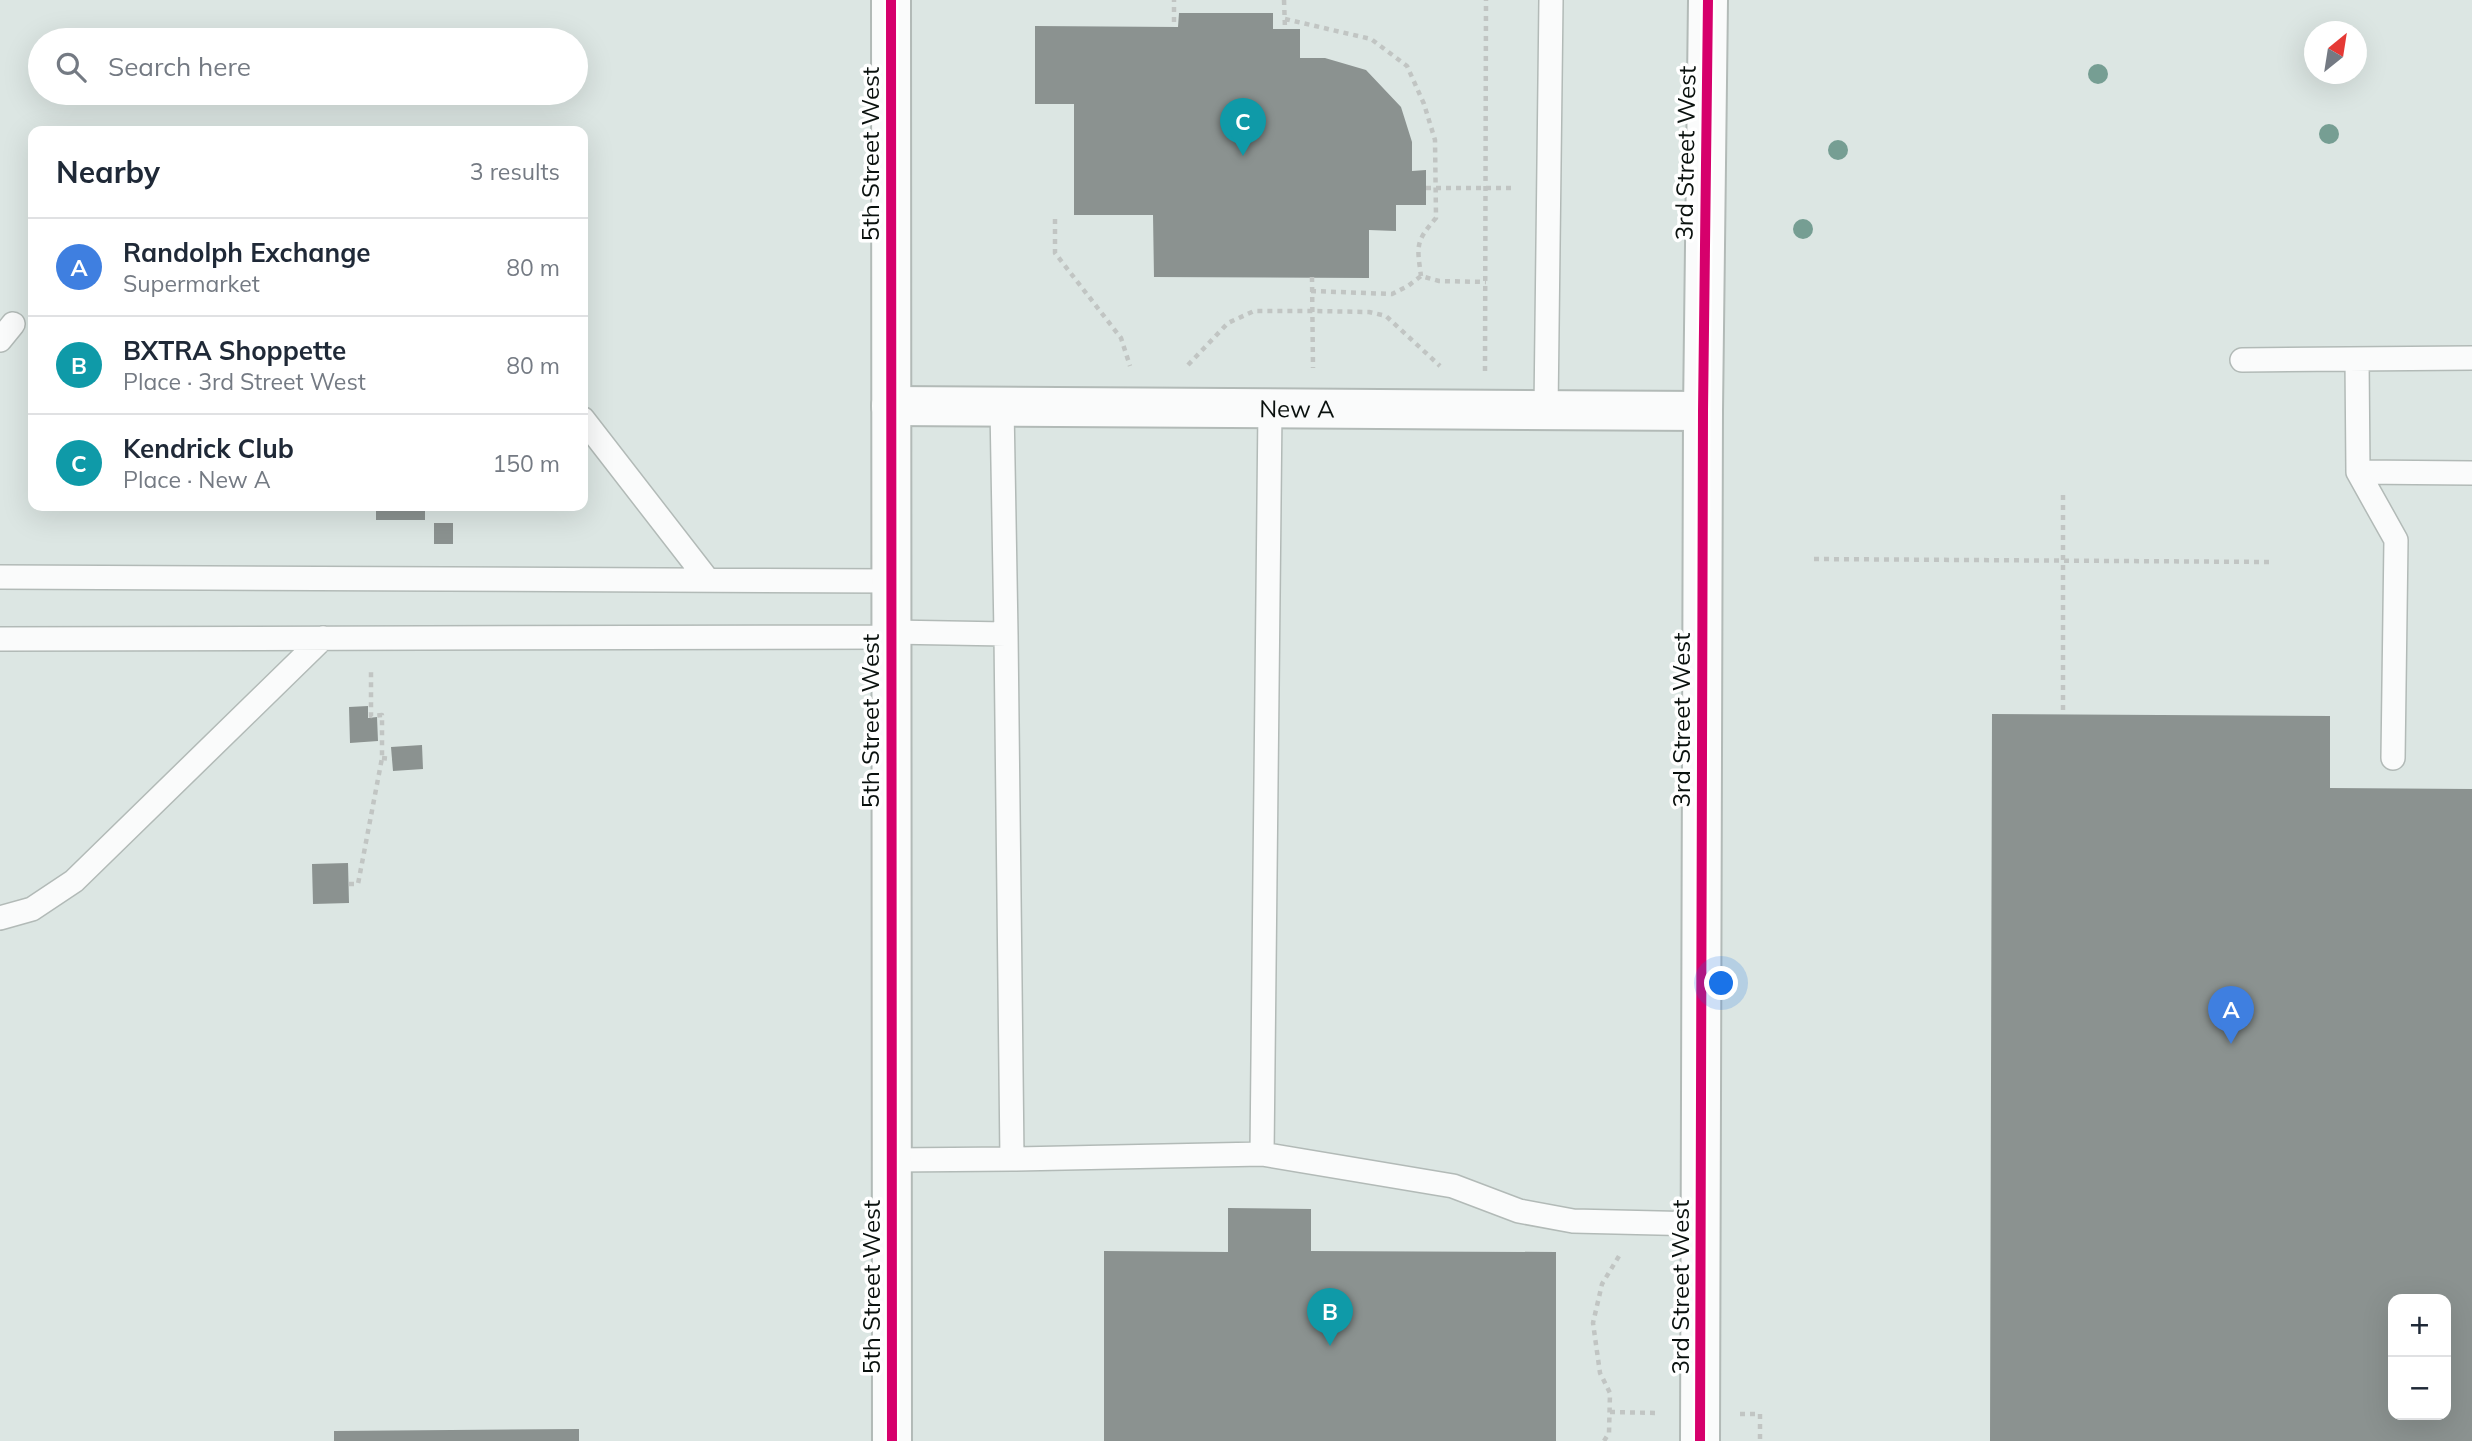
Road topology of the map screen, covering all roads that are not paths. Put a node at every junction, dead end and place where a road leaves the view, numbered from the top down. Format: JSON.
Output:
{"nodes":[{"id":1,"x":891,"y":0,"type":"edge"},
{"id":2,"x":1552,"y":0,"type":"edge"},
{"id":3,"x":1708,"y":0,"type":"edge"},
{"id":4,"x":2472,"y":358,"type":"edge"},
{"id":5,"x":2357,"y":359,"type":"junction"},
{"id":6,"x":2242,"y":360,"type":"dead end"},
{"id":7,"x":891,"y":407,"type":"junction"},
{"id":8,"x":1002,"y":407,"type":"junction"},
{"id":9,"x":1270,"y":409,"type":"junction"},
{"id":10,"x":1546,"y":410,"type":"junction"},
{"id":11,"x":1703,"y":411,"type":"junction"},
{"id":12,"x":588,"y":425,"type":"edge"},
{"id":13,"x":2358,"y":472,"type":"junction"},
{"id":14,"x":2472,"y":473,"type":"edge"},
{"id":15,"x":0,"y":577,"type":"edge"},
{"id":16,"x":707,"y":579,"type":"junction"},
{"id":17,"x":891,"y":580,"type":"junction"},
{"id":18,"x":891,"y":634,"type":"junction"},
{"id":19,"x":1006,"y":634,"type":"junction"},
{"id":20,"x":323,"y":638,"type":"junction"},
{"id":21,"x":0,"y":639,"type":"edge"},
{"id":22,"x":2393,"y":758,"type":"dead end"},
{"id":23,"x":0,"y":918,"type":"edge"},
{"id":24,"x":1262,"y":1154,"type":"junction"},
{"id":25,"x":1012,"y":1159,"type":"junction"},
{"id":26,"x":892,"y":1160,"type":"junction"},
{"id":27,"x":1701,"y":1224,"type":"junction"},
{"id":28,"x":892,"y":1441,"type":"edge"},
{"id":29,"x":1700,"y":1441,"type":"edge"}],
"edges":[{"from":1,"to":7,"type":"street","name":"5th Street West"},
{"from":2,"to":10,"type":"lane"},
{"from":3,"to":11,"type":"street","name":"3rd Street West"},
{"from":4,"to":5,"type":"lane"},
{"from":5,"to":6,"type":"lane"},
{"from":5,"to":13,"type":"lane"},
{"from":7,"to":8,"type":"street","name":"New A"},
{"from":7,"to":17,"type":"street","name":"5th Street West"},
{"from":8,"to":9,"type":"street","name":"New A"},
{"from":8,"to":19,"type":"lane"},
{"from":9,"to":10,"type":"street","name":"New A"},
{"from":9,"to":24,"type":"lane"},
{"from":10,"to":11,"type":"street","name":"New A"},
{"from":11,"to":27,"type":"street","name":"3rd Street West"},
{"from":12,"to":16,"type":"lane"},
{"from":13,"to":14,"type":"lane"},
{"from":13,"to":22,"type":"lane"},
{"from":15,"to":16,"type":"lane"},
{"from":16,"to":17,"type":"lane"},
{"from":17,"to":18,"type":"street","name":"5th Street West"},
{"from":18,"to":19,"type":"lane"},
{"from":18,"to":20,"type":"lane"},
{"from":18,"to":26,"type":"street","name":"5th Street West"},
{"from":19,"to":25,"type":"lane"},
{"from":20,"to":21,"type":"lane"},
{"from":20,"to":23,"type":"lane"},
{"from":24,"to":25,"type":"lane"},
{"from":24,"to":27,"type":"lane"},
{"from":25,"to":26,"type":"lane"},
{"from":26,"to":28,"type":"street","name":"5th Street West"},
{"from":27,"to":29,"type":"street","name":"3rd Street West"}]}
